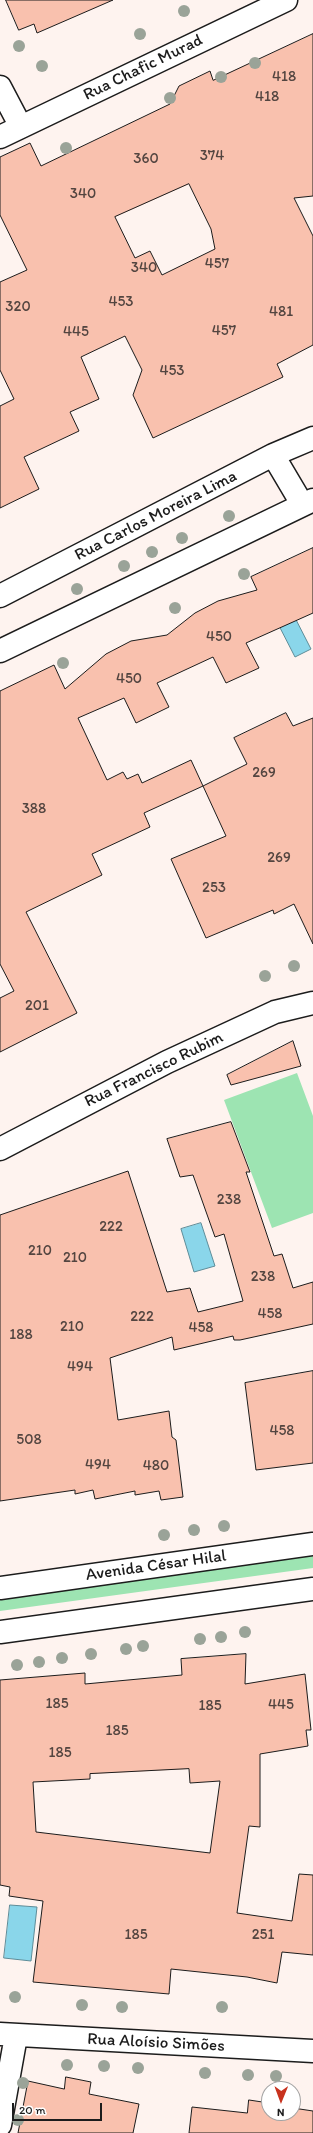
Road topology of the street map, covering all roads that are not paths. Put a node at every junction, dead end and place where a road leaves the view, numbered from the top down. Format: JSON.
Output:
{"nodes":[{"id":1,"x":286,"y":0,"type":"edge"},
{"id":2,"x":0,"y":87,"type":"edge"},
{"id":3,"x":21,"y":127,"type":"junction"},
{"id":4,"x":0,"y":137,"type":"edge"},
{"id":5,"x":313,"y":438,"type":"edge"},
{"id":6,"x":273,"y":456,"type":"junction"},
{"id":7,"x":308,"y":502,"type":"edge"},
{"id":8,"x":0,"y":596,"type":"edge"},
{"id":9,"x":0,"y":651,"type":"edge"},
{"id":10,"x":313,"y":1003,"type":"edge"},
{"id":11,"x":0,"y":1149,"type":"edge"},
{"id":12,"x":313,"y":1544,"type":"edge"},
{"id":13,"x":0,"y":1588,"type":"edge"},
{"id":14,"x":313,"y":1589,"type":"edge"},
{"id":15,"x":0,"y":1632,"type":"edge"},
{"id":16,"x":8,"y":2035,"type":"edge"},
{"id":17,"x":313,"y":2051,"type":"edge"},
{"id":18,"x":0,"y":2125,"type":"edge"}],
"edges":[{"from":1,"to":3,"type":"street","name":"Rua Chafic Murad"},
{"from":2,"to":3,"type":"street"},
{"from":3,"to":4,"type":"street","name":"Rua Chafic Murad"},
{"from":5,"to":6,"type":"street","name":"Rua Carlos Moreira Lima"},
{"from":6,"to":7,"type":"street"},
{"from":6,"to":8,"type":"street","name":"Rua Carlos Moreira Lima"},
{"from":7,"to":9,"type":"street"},
{"from":10,"to":11,"type":"street","name":"Rua Francisco Rubim"},
{"from":12,"to":13,"type":"street","name":"Avenida César Hilal"},
{"from":14,"to":15,"type":"street"},
{"from":16,"to":17,"type":"street","name":"Rua Aloísio Simões"},
{"from":16,"to":18,"type":"street"}]}
